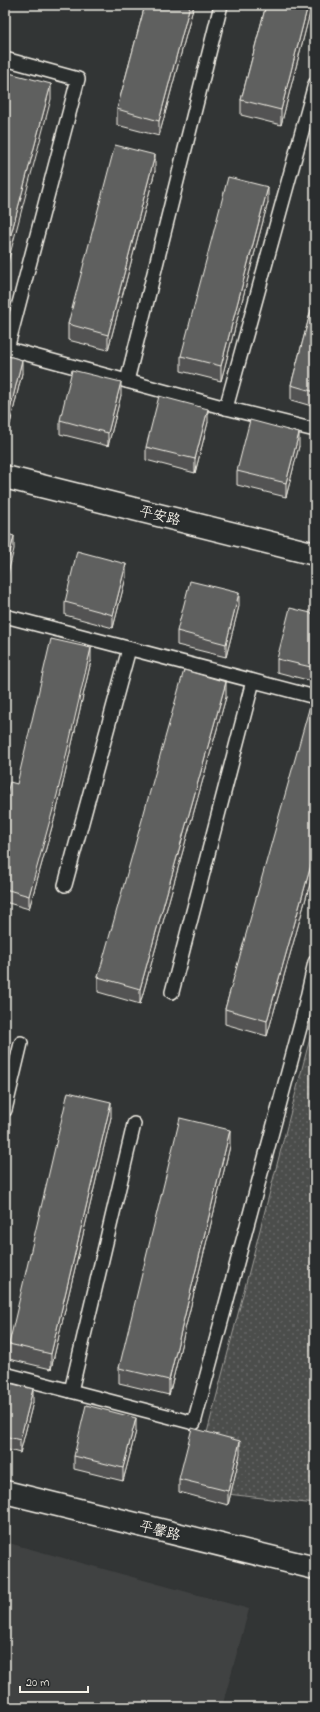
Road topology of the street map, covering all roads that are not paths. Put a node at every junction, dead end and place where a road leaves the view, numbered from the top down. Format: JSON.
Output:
{"nodes":[{"id":1,"x":221,"y":5,"type":"edge"},
{"id":2,"x":5,"y":59,"type":"edge"},
{"id":3,"x":315,"y":84,"type":"edge"},
{"id":4,"x":6,"y":348,"type":"edge"},
{"id":5,"x":127,"y":381,"type":"junction"},
{"id":6,"x":226,"y":408,"type":"junction"},
{"id":7,"x":315,"y":430,"type":"edge"},
{"id":8,"x":5,"y":477,"type":"edge"},
{"id":9,"x":315,"y":554,"type":"edge"},
{"id":10,"x":5,"y":616,"type":"edge"},
{"id":11,"x":129,"y":649,"type":"junction"},
{"id":12,"x":253,"y":681,"type":"junction"},
{"id":13,"x":315,"y":698,"type":"edge"},
{"id":14,"x":65,"y":885,"type":"dead end"},
{"id":15,"x":315,"y":962,"type":"edge"},
{"id":16,"x":172,"y":992,"type":"dead end"},
{"id":17,"x":21,"y":1043,"type":"dead end"},
{"id":18,"x":5,"y":1110,"type":"edge"},
{"id":19,"x":134,"y":1124,"type":"dead end"},
{"id":20,"x":5,"y":1374,"type":"edge"},
{"id":21,"x":71,"y":1391,"type":"junction"},
{"id":22,"x":5,"y":1492,"type":"edge"},
{"id":23,"x":315,"y":1568,"type":"edge"}],
"edges":[{"from":1,"to":5,"type":"lane"},
{"from":2,"to":4,"type":"lane"},
{"from":3,"to":6,"type":"lane"},
{"from":4,"to":5,"type":"lane"},
{"from":5,"to":6,"type":"lane"},
{"from":6,"to":7,"type":"lane"},
{"from":8,"to":9,"type":"street","name":"平安路"},
{"from":10,"to":11,"type":"lane"},
{"from":11,"to":12,"type":"lane"},
{"from":11,"to":14,"type":"lane"},
{"from":12,"to":13,"type":"lane"},
{"from":12,"to":16,"type":"lane"},
{"from":15,"to":21,"type":"lane"},
{"from":17,"to":18,"type":"lane"},
{"from":19,"to":21,"type":"lane"},
{"from":20,"to":21,"type":"lane"},
{"from":22,"to":23,"type":"street","name":"平馨路"}]}
